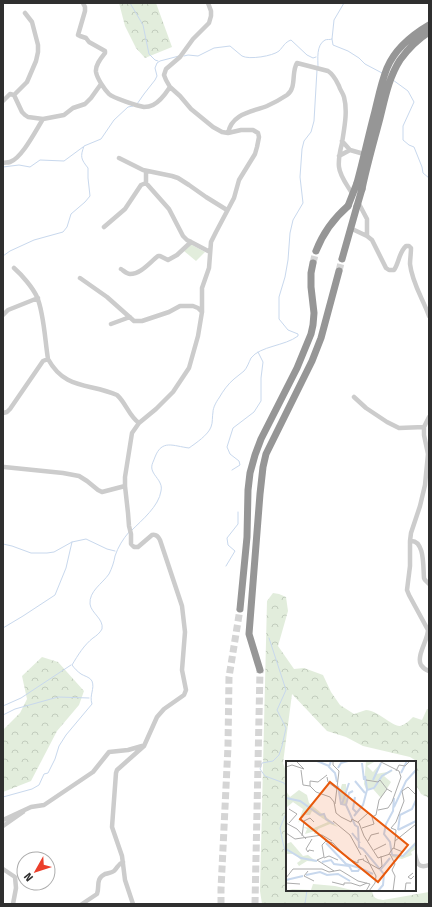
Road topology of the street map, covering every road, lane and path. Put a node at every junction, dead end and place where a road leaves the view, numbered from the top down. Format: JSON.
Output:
{"nodes":[{"id":1,"x":83,"y":3,"type":"edge"},
{"id":2,"x":208,"y":3,"type":"edge"},
{"id":3,"x":25,"y":13,"type":"dead end"},
{"id":4,"x":429,"y":25,"type":"edge"},
{"id":5,"x":429,"y":32,"type":"edge"},
{"id":6,"x":101,"y":84,"type":"junction"},
{"id":7,"x":170,"y":87,"type":"junction"},
{"id":8,"x":14,"y":95,"type":"junction"},
{"id":9,"x":3,"y":101,"type":"edge"},
{"id":10,"x":380,"y":105,"type":"junction"},
{"id":11,"x":43,"y":119,"type":"junction"},
{"id":12,"x":228,"y":133,"type":"junction"},
{"id":13,"x":342,"y":141,"type":"junction"},
{"id":14,"x":350,"y":150,"type":"junction"},
{"id":15,"x":364,"y":154,"type":"junction"},
{"id":16,"x":339,"y":156,"type":"junction"},
{"id":17,"x":119,"y":158,"type":"dead end"},
{"id":18,"x":3,"y":163,"type":"edge"},
{"id":19,"x":146,"y":171,"type":"junction"},
{"id":20,"x":146,"y":183,"type":"junction"},
{"id":21,"x":359,"y":186,"type":"junction"},
{"id":22,"x":228,"y":210,"type":"junction"},
{"id":23,"x":104,"y":227,"type":"dead end"},
{"id":24,"x":350,"y":228,"type":"junction"},
{"id":25,"x":367,"y":236,"type":"junction"},
{"id":26,"x":191,"y":242,"type":"junction"},
{"id":27,"x":316,"y":251,"type":"tunnel mouth"},
{"id":28,"x":210,"y":252,"type":"junction"},
{"id":29,"x":342,"y":259,"type":"tunnel mouth"},
{"id":30,"x":313,"y":263,"type":"tunnel mouth"},
{"id":31,"x":14,"y":268,"type":"dead end"},
{"id":32,"x":121,"y":269,"type":"dead end"},
{"id":33,"x":339,"y":271,"type":"tunnel mouth"},
{"id":34,"x":80,"y":278,"type":"dead end"},
{"id":35,"x":38,"y":298,"type":"junction"},
{"id":36,"x":202,"y":312,"type":"junction"},
{"id":37,"x":3,"y":315,"type":"edge"},
{"id":38,"x":429,"y":316,"type":"edge"},
{"id":39,"x":130,"y":317,"type":"junction"},
{"id":40,"x":111,"y":324,"type":"dead end"},
{"id":41,"x":48,"y":358,"type":"junction"},
{"id":42,"x":354,"y":397,"type":"dead end"},
{"id":43,"x":3,"y":413,"type":"edge"},
{"id":44,"x":429,"y":417,"type":"edge"},
{"id":45,"x":139,"y":423,"type":"junction"},
{"id":46,"x":424,"y":427,"type":"junction"},
{"id":47,"x":4,"y":467,"type":"dead end"},
{"id":48,"x":125,"y":486,"type":"junction"},
{"id":49,"x":410,"y":541,"type":"junction"},
{"id":50,"x":429,"y":584,"type":"edge"},
{"id":51,"x":240,"y":609,"type":"tunnel mouth"},
{"id":52,"x":260,"y":670,"type":"tunnel mouth"},
{"id":53,"x":429,"y":671,"type":"edge"},
{"id":54,"x":144,"y":746,"type":"junction"},
{"id":55,"x":27,"y":809,"type":"junction"},
{"id":56,"x":3,"y":820,"type":"edge"},
{"id":57,"x":3,"y":826,"type":"edge"},
{"id":58,"x":416,"y":857,"type":"edge"},
{"id":59,"x":123,"y":862,"type":"junction"},
{"id":60,"x":429,"y":865,"type":"edge"},
{"id":61,"x":3,"y":869,"type":"edge"},
{"id":62,"x":13,"y":904,"type":"edge"},
{"id":63,"x":82,"y":904,"type":"edge"},
{"id":64,"x":133,"y":904,"type":"edge"}],
"edges":[{"from":1,"to":6,"type":"street"},
{"from":2,"to":7,"type":"street"},
{"from":3,"to":8,"type":"street"},
{"from":4,"to":10,"type":"highway"},
{"from":5,"to":10,"type":"highway"},
{"from":6,"to":7,"type":"street"},
{"from":6,"to":11,"type":"street"},
{"from":7,"to":12,"type":"street"},
{"from":8,"to":9,"type":"street"},
{"from":8,"to":11,"type":"street"},
{"from":10,"to":15,"type":"highway"},
{"from":10,"to":21,"type":"highway"},
{"from":11,"to":18,"type":"street"},
{"from":12,"to":13,"type":"street"},
{"from":12,"to":22,"type":"street"},
{"from":13,"to":14,"type":"street"},
{"from":13,"to":16,"type":"street"},
{"from":14,"to":15,"type":"street"},
{"from":14,"to":16,"type":"street"},
{"from":15,"to":21,"type":"highway"},
{"from":16,"to":25,"type":"street"},
{"from":17,"to":19,"type":"street"},
{"from":19,"to":20,"type":"street"},
{"from":19,"to":22,"type":"street"},
{"from":20,"to":23,"type":"street"},
{"from":20,"to":26,"type":"street"},
{"from":21,"to":24,"type":"highway","bridge":true},
{"from":21,"to":27,"type":"highway","bridge":true},
{"from":22,"to":28,"type":"street"},
{"from":24,"to":25,"type":"street"},
{"from":24,"to":29,"type":"highway"},
{"from":25,"to":38,"type":"street"},
{"from":26,"to":28,"type":"street"},
{"from":26,"to":32,"type":"street"},
{"from":28,"to":36,"type":"street"},
{"from":30,"to":51,"type":"highway"},
{"from":31,"to":35,"type":"street"},
{"from":33,"to":52,"type":"highway"},
{"from":34,"to":39,"type":"street"},
{"from":35,"to":37,"type":"street"},
{"from":35,"to":41,"type":"street"},
{"from":36,"to":39,"type":"street"},
{"from":36,"to":45,"type":"street"},
{"from":39,"to":40,"type":"street"},
{"from":41,"to":43,"type":"street"},
{"from":41,"to":45,"type":"street"},
{"from":42,"to":46,"type":"street"},
{"from":44,"to":46,"type":"street"},
{"from":45,"to":48,"type":"street"},
{"from":46,"to":49,"type":"street"},
{"from":47,"to":48,"type":"street"},
{"from":48,"to":54,"type":"street"},
{"from":49,"to":50,"type":"street"},
{"from":49,"to":53,"type":"street"},
{"from":54,"to":55,"type":"street"},
{"from":54,"to":59,"type":"street"},
{"from":55,"to":56,"type":"street"},
{"from":55,"to":57,"type":"street"},
{"from":58,"to":60,"type":"street"},
{"from":59,"to":63,"type":"street"},
{"from":59,"to":64,"type":"street"},
{"from":61,"to":62,"type":"street"}]}
